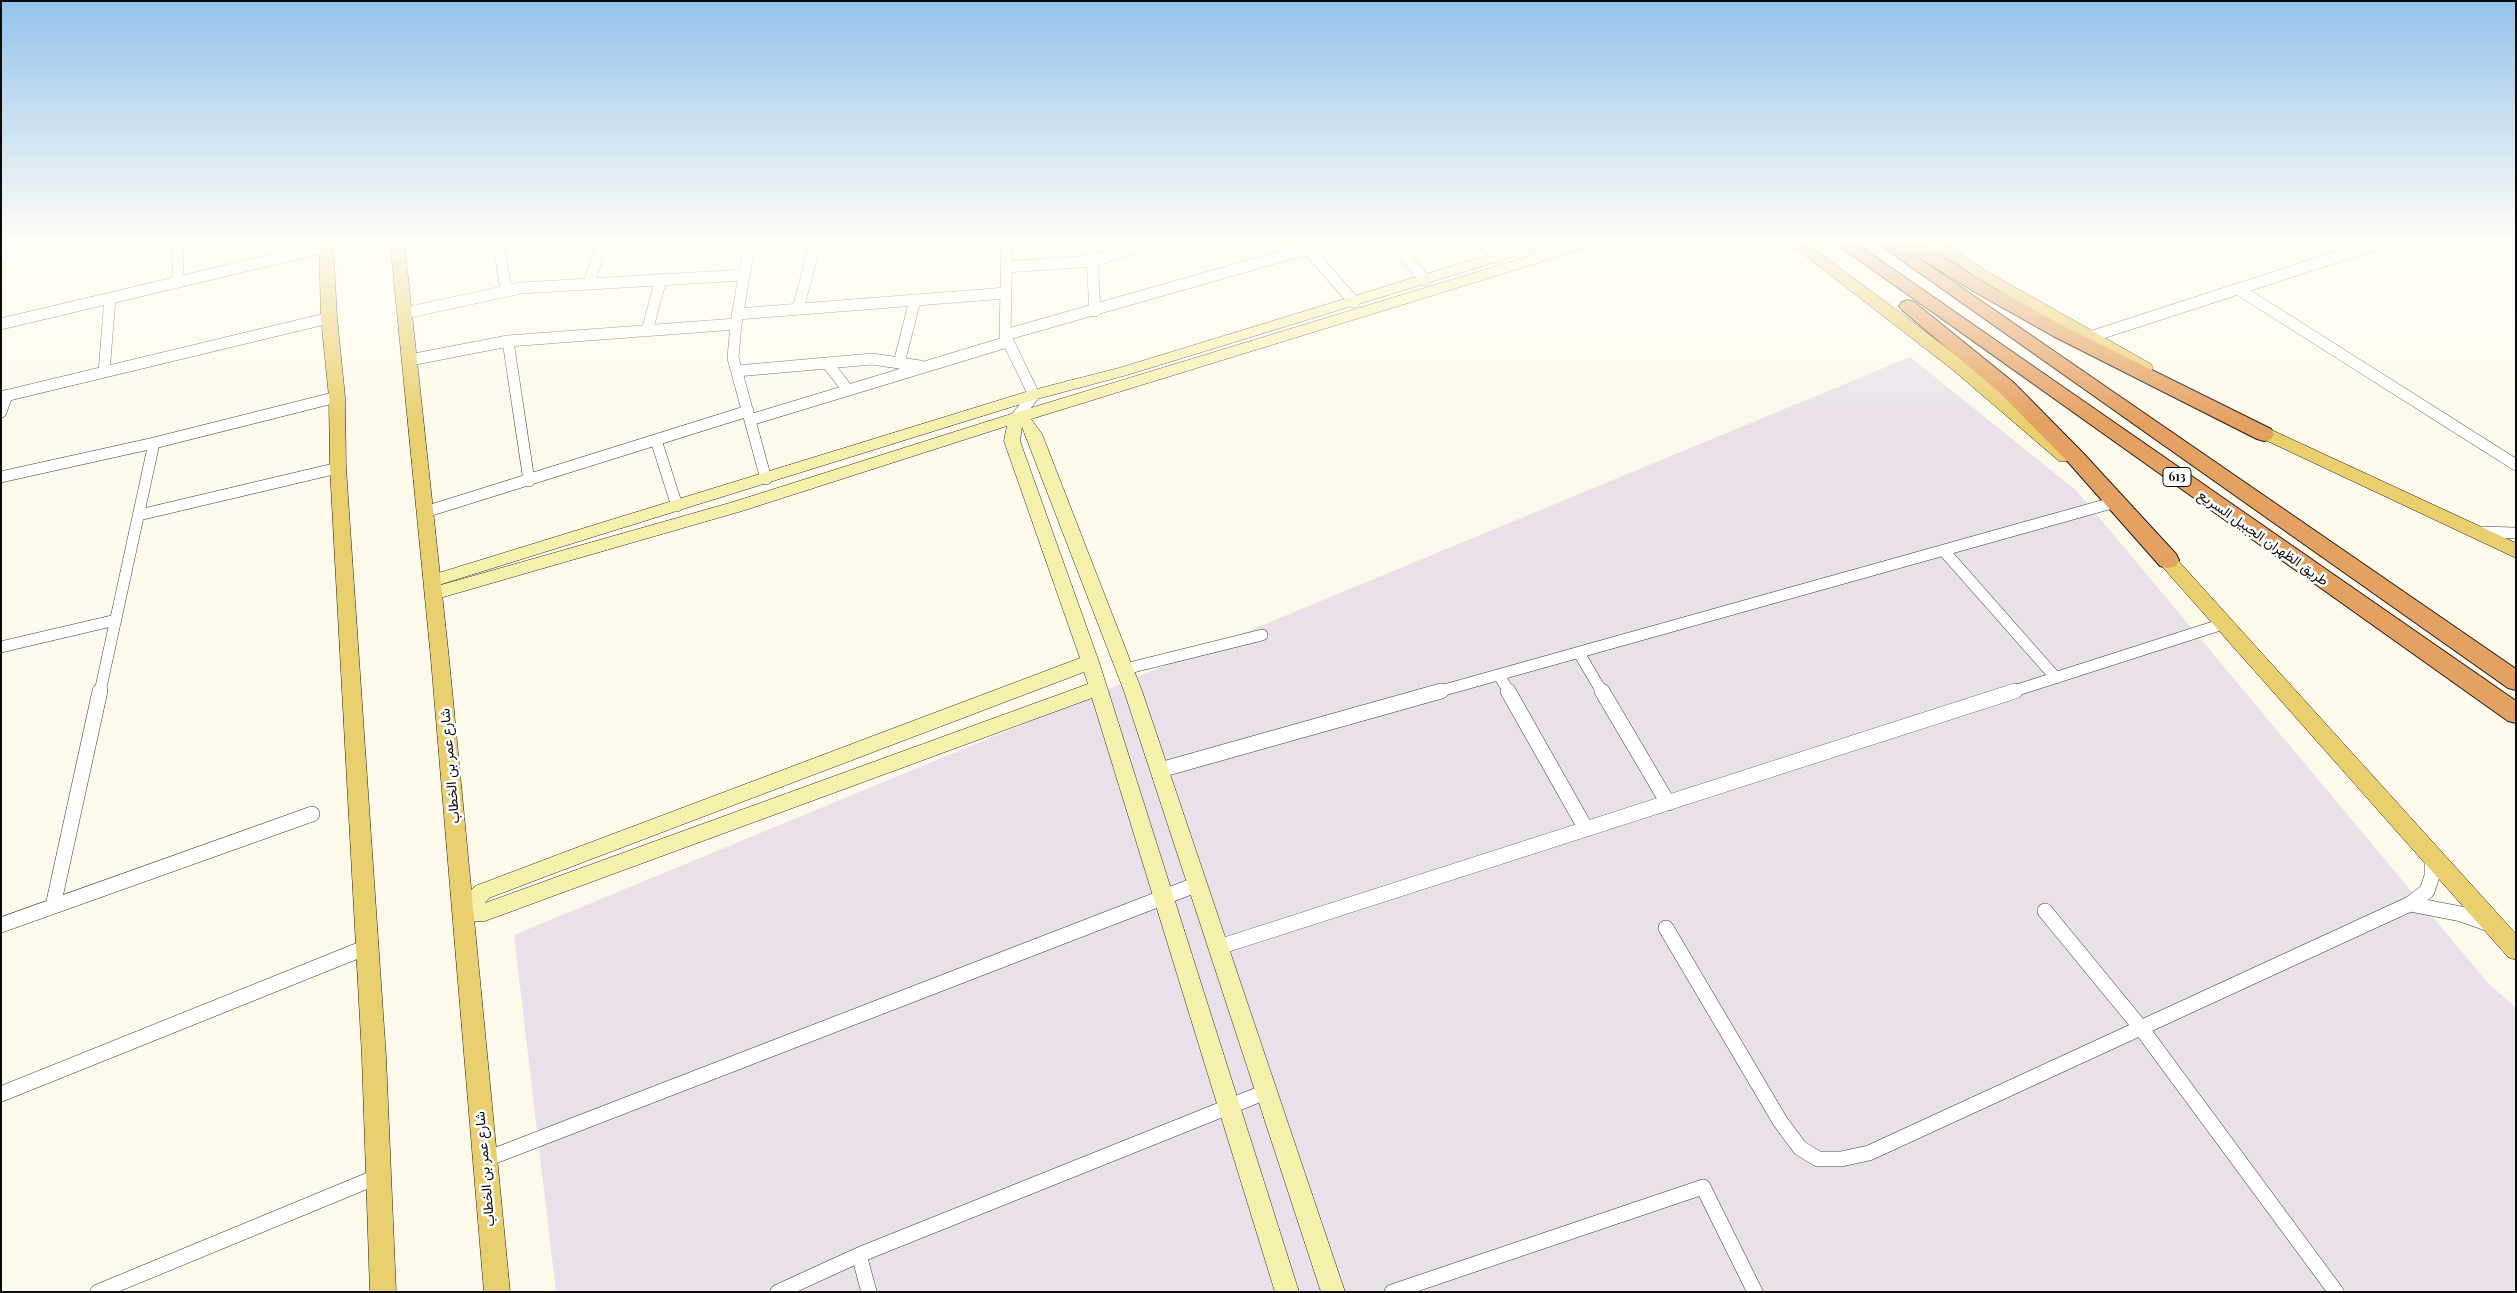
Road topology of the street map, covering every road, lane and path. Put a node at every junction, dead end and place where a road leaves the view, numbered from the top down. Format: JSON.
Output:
{"nodes":[{"id":1,"x":100,"y":300,"type":"edge"},
{"id":2,"x":110,"y":300,"type":"edge"},
{"id":3,"x":328,"y":300,"type":"edge"},
{"id":4,"x":404,"y":300,"type":"edge"},
{"id":5,"x":463,"y":300,"type":"edge"},
{"id":6,"x":655,"y":300,"type":"edge"},
{"id":7,"x":739,"y":300,"type":"edge"},
{"id":8,"x":800,"y":300,"type":"edge"},
{"id":9,"x":911,"y":300,"type":"edge"},
{"id":10,"x":915,"y":300,"type":"edge"},
{"id":11,"x":1006,"y":300,"type":"edge"},
{"id":12,"x":1094,"y":300,"type":"edge"},
{"id":13,"x":1129,"y":300,"type":"edge"},
{"id":14,"x":1359,"y":300,"type":"edge"},
{"id":15,"x":1401,"y":300,"type":"edge"},
{"id":16,"x":1874,"y":300,"type":"edge"},
{"id":17,"x":1899,"y":300,"type":"edge"},
{"id":18,"x":1924,"y":300,"type":"edge"},
{"id":19,"x":1968,"y":300,"type":"edge"},
{"id":20,"x":2003,"y":300,"type":"edge"},
{"id":21,"x":2026,"y":300,"type":"edge"},
{"id":22,"x":2204,"y":300,"type":"edge"},
{"id":23,"x":2256,"y":300,"type":"edge"},
{"id":24,"x":1354,"y":302,"type":"joint"},
{"id":25,"x":798,"y":309,"type":"junction"},
{"id":26,"x":1095,"y":311,"type":"junction"},
{"id":27,"x":405,"y":313,"type":"junction"},
{"id":28,"x":329,"y":318,"type":"junction"},
{"id":29,"x":736,"y":319,"type":"junction"},
{"id":30,"x":1,"y":324,"type":"edge"},
{"id":31,"x":647,"y":331,"type":"junction"},
{"id":32,"x":1006,"y":338,"type":"junction"},
{"id":33,"x":2090,"y":338,"type":"junction"},
{"id":34,"x":508,"y":341,"type":"junction"},
{"id":35,"x":410,"y":360,"type":"junction"},
{"id":36,"x":827,"y":363,"type":"junction"},
{"id":37,"x":899,"y":363,"type":"junction"},
{"id":38,"x":924,"y":367,"type":"junction"},
{"id":39,"x":737,"y":371,"type":"junction"},
{"id":40,"x":104,"y":372,"type":"junction"},
{"id":41,"x":848,"y":390,"type":"junction"},
{"id":42,"x":1034,"y":395,"type":"junction"},
{"id":43,"x":4,"y":396,"type":"edge"},
{"id":44,"x":338,"y":397,"type":"junction"},
{"id":45,"x":1,"y":412,"type":"edge"},
{"id":46,"x":749,"y":415,"type":"junction"},
{"id":47,"x":1016,"y":418,"type":"junction"},
{"id":48,"x":2264,"y":434,"type":"junction"},
{"id":49,"x":656,"y":440,"type":"junction"},
{"id":50,"x":154,"y":443,"type":"junction"},
{"id":51,"x":2516,"y":465,"type":"edge"},
{"id":52,"x":338,"y":468,"type":"junction"},
{"id":53,"x":1,"y":477,"type":"edge"},
{"id":54,"x":766,"y":479,"type":"junction"},
{"id":55,"x":528,"y":481,"type":"junction"},
{"id":56,"x":2112,"y":503,"type":"junction"},
{"id":57,"x":677,"y":506,"type":"junction"},
{"id":58,"x":425,"y":512,"type":"junction"},
{"id":59,"x":139,"y":515,"type":"junction"},
{"id":60,"x":2473,"y":532,"type":"junction"},
{"id":61,"x":2516,"y":533,"type":"edge"},
{"id":62,"x":1944,"y":551,"type":"junction"},
{"id":63,"x":2516,"y":551,"type":"edge"},
{"id":64,"x":2168,"y":560,"type":"junction"},
{"id":65,"x":433,"y":588,"type":"junction"},
{"id":66,"x":116,"y":620,"type":"junction"},
{"id":67,"x":2223,"y":624,"type":"junction"},
{"id":68,"x":1262,"y":635,"type":"dead end"},
{"id":69,"x":1,"y":647,"type":"edge"},
{"id":70,"x":1579,"y":653,"type":"junction"},
{"id":71,"x":1090,"y":662,"type":"junction"},
{"id":72,"x":1125,"y":669,"type":"junction"},
{"id":73,"x":1499,"y":675,"type":"junction"},
{"id":74,"x":2056,"y":678,"type":"junction"},
{"id":75,"x":2516,"y":680,"type":"edge"},
{"id":76,"x":1098,"y":688,"type":"junction"},
{"id":77,"x":2516,"y":714,"type":"edge"},
{"id":78,"x":1160,"y":770,"type":"junction"},
{"id":79,"x":1668,"y":803,"type":"junction"},
{"id":80,"x":312,"y":814,"type":"dead end"},
{"id":81,"x":1586,"y":829,"type":"junction"},
{"id":82,"x":2432,"y":857,"type":"junction"},
{"id":83,"x":1198,"y":884,"type":"junction"},
{"id":84,"x":1164,"y":898,"type":"junction"},
{"id":85,"x":2410,"y":904,"type":"junction"},
{"id":86,"x":53,"y":906,"type":"junction"},
{"id":87,"x":2044,"y":911,"type":"dead end"},
{"id":88,"x":463,"y":913,"type":"junction"},
{"id":89,"x":1,"y":925,"type":"edge"},
{"id":90,"x":2494,"y":926,"type":"junction"},
{"id":91,"x":1666,"y":928,"type":"dead end"},
{"id":92,"x":367,"y":947,"type":"junction"},
{"id":93,"x":1219,"y":947,"type":"junction"},
{"id":94,"x":2516,"y":950,"type":"edge"},
{"id":95,"x":2141,"y":1028,"type":"junction"},
{"id":96,"x":1268,"y":1091,"type":"junction"},
{"id":97,"x":1,"y":1094,"type":"edge"},
{"id":98,"x":1229,"y":1107,"type":"junction"},
{"id":99,"x":484,"y":1160,"type":"junction"},
{"id":100,"x":378,"y":1176,"type":"junction"},
{"id":101,"x":859,"y":1256,"type":"junction"},
{"id":102,"x":1402,"y":1290,"type":"edge"},
{"id":103,"x":98,"y":1292,"type":"edge"},
{"id":104,"x":383,"y":1292,"type":"edge"},
{"id":105,"x":498,"y":1292,"type":"edge"},
{"id":106,"x":778,"y":1292,"type":"edge"},
{"id":107,"x":869,"y":1292,"type":"edge"},
{"id":108,"x":1287,"y":1292,"type":"edge"},
{"id":109,"x":1333,"y":1292,"type":"edge"},
{"id":110,"x":1755,"y":1292,"type":"edge"},
{"id":111,"x":2336,"y":1292,"type":"edge"}],
"edges":[{"from":1,"to":30,"type":"street"},
{"from":2,"to":40,"type":"street"},
{"from":3,"to":28,"type":"main road"},
{"from":4,"to":27,"type":"main road","name":"شارع عمر بن الخطاب"},
{"from":5,"to":27,"type":"street"},
{"from":6,"to":31,"type":"street"},
{"from":7,"to":29,"type":"street"},
{"from":8,"to":25,"type":"street"},
{"from":9,"to":25,"type":"street"},
{"from":10,"to":37,"type":"street"},
{"from":11,"to":32,"type":"street"},
{"from":12,"to":26,"type":"street"},
{"from":13,"to":26,"type":"street"},
{"from":14,"to":24,"type":"street"},
{"from":15,"to":47,"type":"street"},
{"from":16,"to":56,"type":"main road"},
{"from":17,"to":64,"type":"highway"},
{"from":18,"to":77,"type":"highway","name":"طريق الظهران الجبيل السريع","number":"613"},
{"from":19,"to":75,"type":"highway","name":"طريق الظهران الجبيل السريع","number":"613"},
{"from":20,"to":48,"type":"highway"},
{"from":21,"to":33,"type":"main road"},
{"from":22,"to":33,"type":"street"},
{"from":23,"to":51,"type":"street"},
{"from":24,"to":42,"type":"street"},
{"from":25,"to":29,"type":"street"},
{"from":26,"to":32,"type":"street"},
{"from":27,"to":35,"type":"main road","name":"شارع عمر بن الخطاب"},
{"from":28,"to":40,"type":"street"},
{"from":28,"to":44,"type":"main road"},
{"from":29,"to":31,"type":"street"},
{"from":29,"to":39,"type":"street"},
{"from":31,"to":34,"type":"street"},
{"from":32,"to":38,"type":"street"},
{"from":32,"to":42,"type":"street"},
{"from":33,"to":48,"type":"main road"},
{"from":34,"to":35,"type":"street"},
{"from":34,"to":55,"type":"street"},
{"from":35,"to":58,"type":"main road","name":"شارع عمر بن الخطاب"},
{"from":36,"to":37,"type":"street"},
{"from":36,"to":39,"type":"street"},
{"from":36,"to":41,"type":"street"},
{"from":37,"to":38,"type":"street"},
{"from":38,"to":41,"type":"street"},
{"from":39,"to":46,"type":"street"},
{"from":40,"to":43,"type":"street"},
{"from":41,"to":46,"type":"street"},
{"from":42,"to":47,"type":"street"},
{"from":42,"to":54,"type":"street"},
{"from":43,"to":45,"type":"street"},
{"from":44,"to":50,"type":"street"},
{"from":44,"to":52,"type":"main road"},
{"from":46,"to":49,"type":"street"},
{"from":46,"to":54,"type":"street"},
{"from":47,"to":65,"type":"street"},
{"from":47,"to":71,"type":"street"},
{"from":47,"to":72,"type":"street"},
{"from":48,"to":60,"type":"main road"},
{"from":49,"to":55,"type":"street"},
{"from":49,"to":57,"type":"street"},
{"from":50,"to":53,"type":"street"},
{"from":50,"to":59,"type":"street"},
{"from":52,"to":59,"type":"street"},
{"from":52,"to":92,"type":"main road"},
{"from":54,"to":57,"type":"street"},
{"from":55,"to":58,"type":"street"},
{"from":56,"to":62,"type":"street"},
{"from":56,"to":64,"type":"main road"},
{"from":57,"to":65,"type":"street"},
{"from":58,"to":65,"type":"main road","name":"شارع عمر بن الخطاب"},
{"from":59,"to":66,"type":"street"},
{"from":60,"to":61,"type":"street"},
{"from":60,"to":63,"type":"main road"},
{"from":62,"to":70,"type":"street"},
{"from":62,"to":74,"type":"street"},
{"from":64,"to":67,"type":"main road"},
{"from":65,"to":88,"type":"main road","name":"شارع عمر بن الخطاب"},
{"from":66,"to":69,"type":"street"},
{"from":66,"to":86,"type":"street"},
{"from":67,"to":74,"type":"street"},
{"from":67,"to":82,"type":"main road"},
{"from":68,"to":72,"type":"street"},
{"from":70,"to":73,"type":"street"},
{"from":70,"to":79,"type":"street"},
{"from":71,"to":76,"type":"street"},
{"from":71,"to":88,"type":"street"},
{"from":72,"to":78,"type":"street"},
{"from":73,"to":78,"type":"street"},
{"from":73,"to":81,"type":"street"},
{"from":74,"to":79,"type":"street"},
{"from":76,"to":84,"type":"street"},
{"from":76,"to":88,"type":"street"},
{"from":78,"to":83,"type":"street"},
{"from":79,"to":81,"type":"street"},
{"from":80,"to":86,"type":"street"},
{"from":81,"to":93,"type":"street"},
{"from":82,"to":85,"type":"street"},
{"from":82,"to":90,"type":"main road"},
{"from":83,"to":84,"type":"street"},
{"from":83,"to":93,"type":"street"},
{"from":84,"to":98,"type":"street"},
{"from":84,"to":99,"type":"street"},
{"from":85,"to":90,"type":"street"},
{"from":85,"to":95,"type":"street"},
{"from":86,"to":89,"type":"street"},
{"from":87,"to":95,"type":"street"},
{"from":88,"to":99,"type":"main road","name":"شارع عمر بن الخطاب"},
{"from":90,"to":94,"type":"main road"},
{"from":91,"to":95,"type":"street"},
{"from":92,"to":97,"type":"street"},
{"from":92,"to":100,"type":"main road"},
{"from":93,"to":96,"type":"street"},
{"from":95,"to":111,"type":"street"},
{"from":96,"to":98,"type":"street"},
{"from":96,"to":109,"type":"street"},
{"from":98,"to":101,"type":"street"},
{"from":98,"to":108,"type":"street"},
{"from":99,"to":105,"type":"main road","name":"شارع عمر بن الخطاب"},
{"from":100,"to":103,"type":"street"},
{"from":100,"to":104,"type":"main road"},
{"from":101,"to":106,"type":"street"},
{"from":101,"to":107,"type":"street"},
{"from":102,"to":110,"type":"street"}]}
